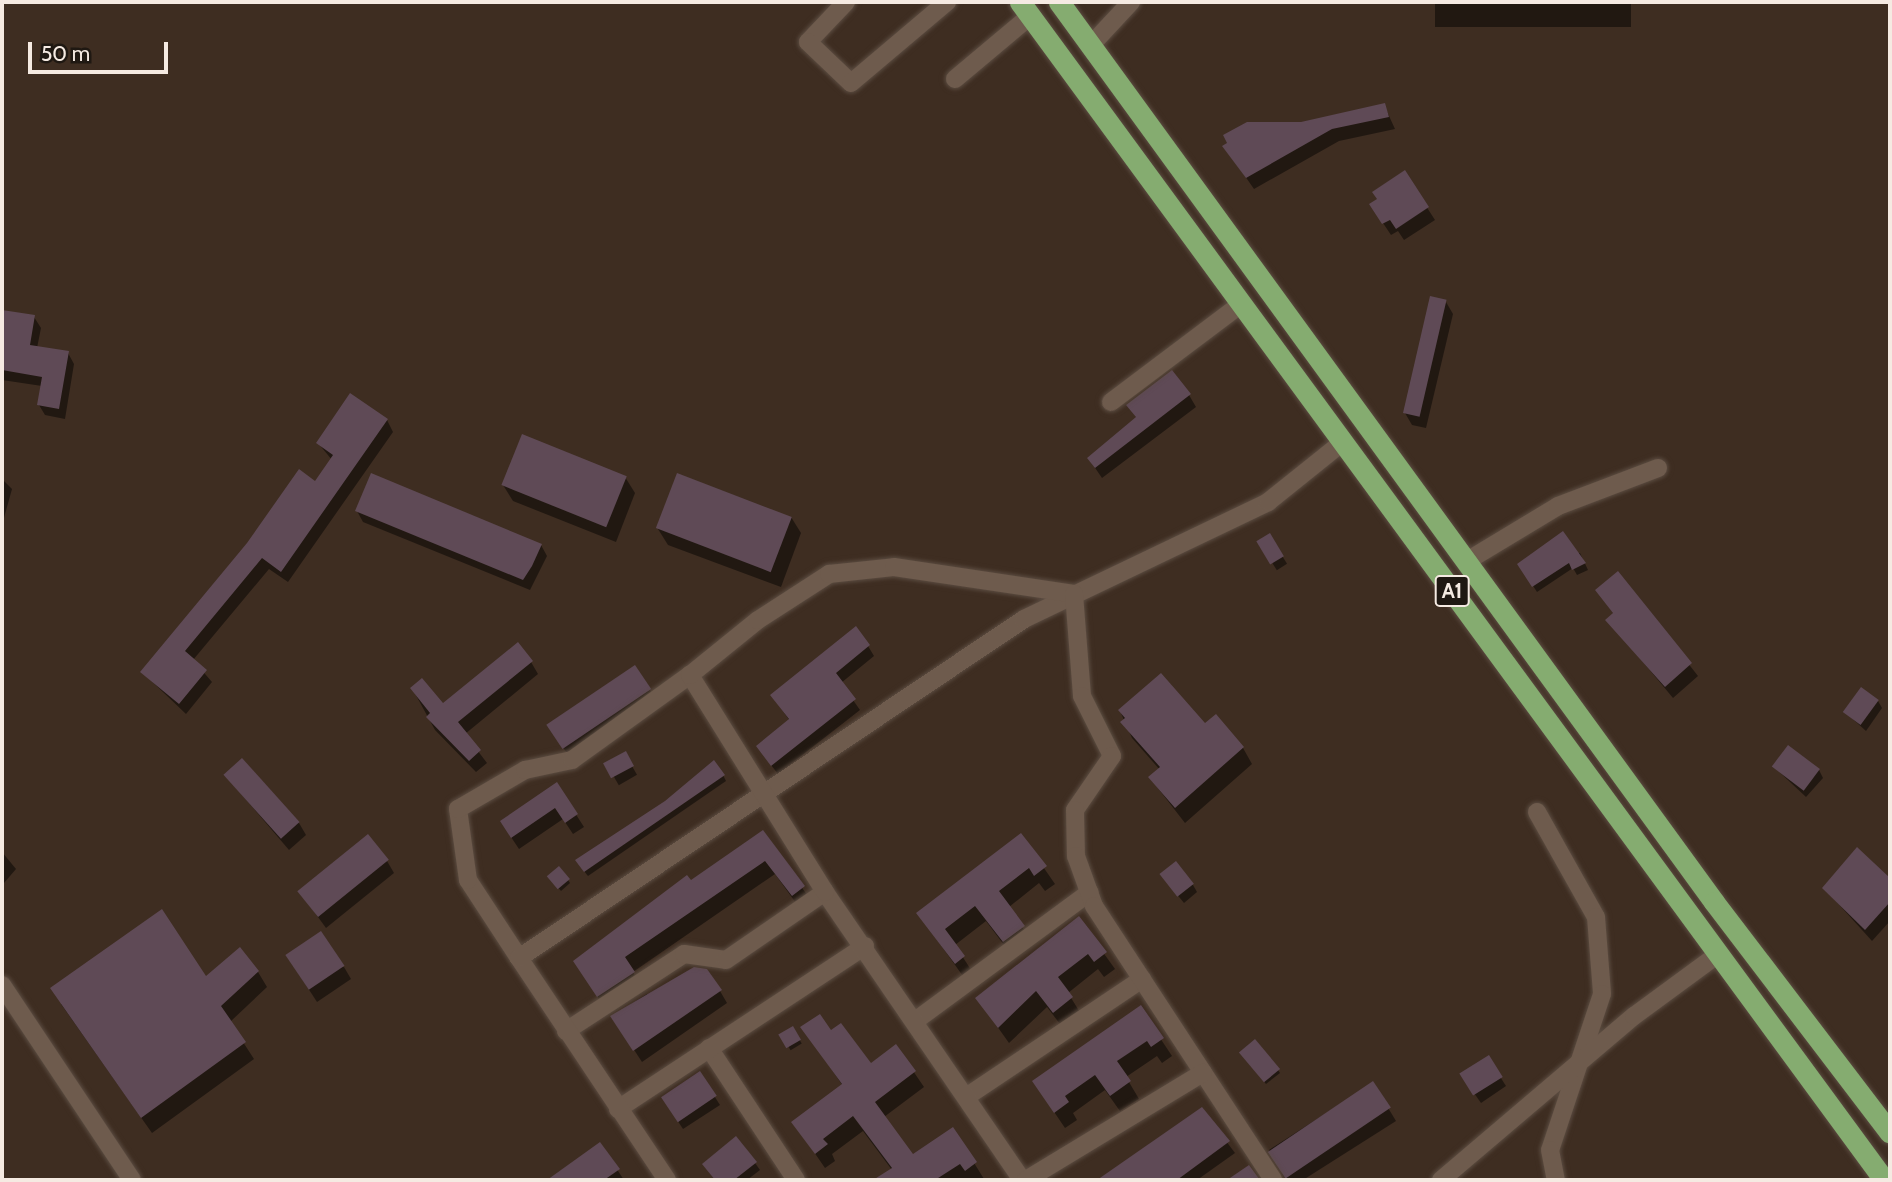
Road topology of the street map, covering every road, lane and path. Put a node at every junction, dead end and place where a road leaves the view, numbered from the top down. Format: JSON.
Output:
{"nodes":[{"id":1,"x":846,"y":2,"type":"edge"},
{"id":2,"x":947,"y":2,"type":"edge"},
{"id":3,"x":1059,"y":2,"type":"edge"},
{"id":4,"x":1131,"y":2,"type":"edge"},
{"id":5,"x":1025,"y":9,"type":"edge"},
{"id":6,"x":1091,"y":45,"type":"junction"},
{"id":7,"x":955,"y":79,"type":"dead end"},
{"id":8,"x":1241,"y":304,"type":"junction"},
{"id":9,"x":1111,"y":402,"type":"dead end"},
{"id":10,"x":1343,"y":442,"type":"junction"},
{"id":11,"x":1658,"y":468,"type":"dead end"},
{"id":12,"x":1467,"y":562,"type":"junction"},
{"id":13,"x":1074,"y":594,"type":"junction"},
{"id":14,"x":690,"y":675,"type":"junction"},
{"id":15,"x":764,"y":796,"type":"junction"},
{"id":16,"x":1537,"y":812,"type":"dead end"},
{"id":17,"x":825,"y":892,"type":"junction"},
{"id":18,"x":1090,"y":892,"type":"junction"},
{"id":19,"x":864,"y":946,"type":"junction"},
{"id":20,"x":1717,"y":955,"type":"junction"},
{"id":21,"x":519,"y":958,"type":"junction"},
{"id":22,"x":1142,"y":979,"type":"junction"},
{"id":23,"x":3,"y":990,"type":"edge"},
{"id":24,"x":915,"y":1021,"type":"junction"},
{"id":25,"x":566,"y":1031,"type":"junction"},
{"id":26,"x":709,"y":1048,"type":"junction"},
{"id":27,"x":1582,"y":1064,"type":"junction"},
{"id":28,"x":1203,"y":1073,"type":"junction"},
{"id":29,"x":966,"y":1097,"type":"junction"},
{"id":30,"x":618,"y":1110,"type":"junction"},
{"id":31,"x":1890,"y":1133,"type":"edge"},
{"id":32,"x":132,"y":1180,"type":"edge"},
{"id":33,"x":667,"y":1180,"type":"edge"},
{"id":34,"x":796,"y":1180,"type":"edge"},
{"id":35,"x":1024,"y":1180,"type":"edge"},
{"id":36,"x":1273,"y":1180,"type":"edge"},
{"id":37,"x":1441,"y":1180,"type":"edge"},
{"id":38,"x":1556,"y":1180,"type":"edge"},
{"id":39,"x":1884,"y":1180,"type":"edge"}],
"edges":[{"from":1,"to":2,"type":"street"},
{"from":3,"to":6,"type":"highway","number":"A1"},
{"from":4,"to":6,"type":"street"},
{"from":5,"to":7,"type":"street"},
{"from":5,"to":8,"type":"highway","number":"A1"},
{"from":6,"to":12,"type":"highway","number":"A1"},
{"from":8,"to":9,"type":"street"},
{"from":8,"to":10,"type":"highway","number":"A1"},
{"from":10,"to":13,"type":"street"},
{"from":10,"to":20,"type":"highway","number":"A1"},
{"from":11,"to":12,"type":"street"},
{"from":12,"to":31,"type":"highway","number":"A1"},
{"from":13,"to":14,"type":"street"},
{"from":13,"to":15,"type":"street"},
{"from":13,"to":18,"type":"street"},
{"from":14,"to":15,"type":"street"},
{"from":14,"to":21,"type":"street"},
{"from":15,"to":17,"type":"street"},
{"from":15,"to":21,"type":"street"},
{"from":16,"to":27,"type":"street"},
{"from":17,"to":19,"type":"street"},
{"from":17,"to":25,"type":"street"},
{"from":18,"to":22,"type":"street"},
{"from":18,"to":24,"type":"street"},
{"from":19,"to":24,"type":"street"},
{"from":19,"to":26,"type":"street"},
{"from":20,"to":27,"type":"street"},
{"from":20,"to":39,"type":"highway","number":"A1"},
{"from":21,"to":25,"type":"street"},
{"from":22,"to":28,"type":"street"},
{"from":22,"to":29,"type":"street"},
{"from":23,"to":32,"type":"street"},
{"from":24,"to":29,"type":"street"},
{"from":25,"to":30,"type":"street"},
{"from":26,"to":30,"type":"street"},
{"from":26,"to":34,"type":"street"},
{"from":27,"to":37,"type":"street"},
{"from":27,"to":38,"type":"street"},
{"from":28,"to":35,"type":"street"},
{"from":28,"to":36,"type":"street"},
{"from":29,"to":35,"type":"street"},
{"from":30,"to":33,"type":"street"}]}
